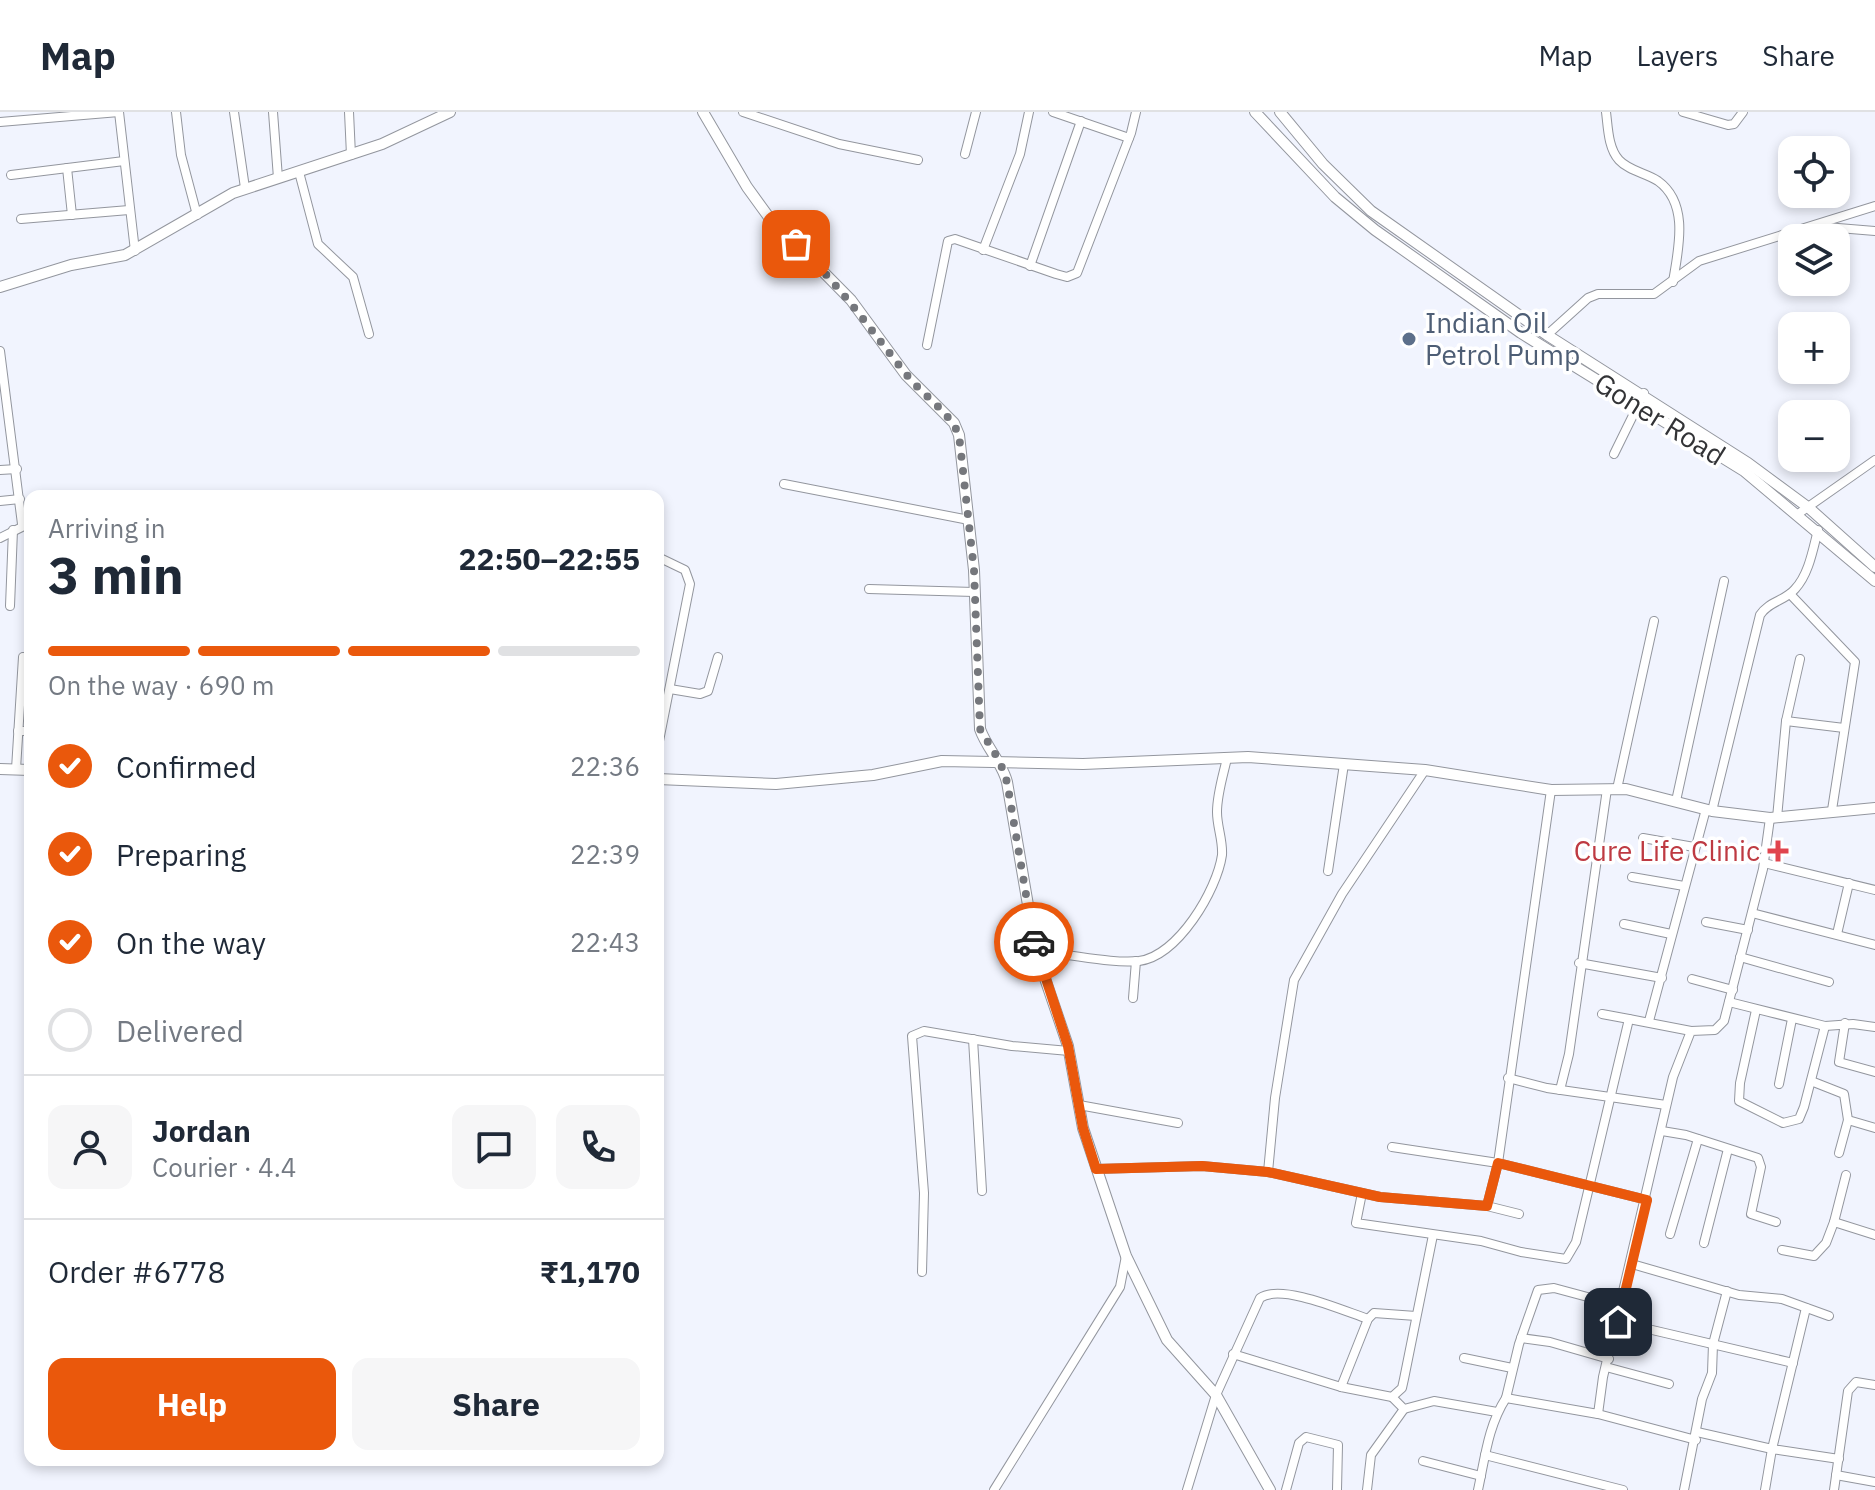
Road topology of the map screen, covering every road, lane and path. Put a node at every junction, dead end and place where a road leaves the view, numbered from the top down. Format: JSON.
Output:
{"nodes":[{"id":1,"x":119,"y":112,"type":"edge"},
{"id":2,"x":176,"y":112,"type":"edge"},
{"id":3,"x":234,"y":112,"type":"edge"},
{"id":4,"x":273,"y":112,"type":"edge"},
{"id":5,"x":349,"y":112,"type":"edge"},
{"id":6,"x":450,"y":112,"type":"edge"},
{"id":7,"x":703,"y":112,"type":"edge"},
{"id":8,"x":743,"y":112,"type":"edge"},
{"id":9,"x":976,"y":112,"type":"edge"},
{"id":10,"x":1029,"y":112,"type":"edge"},
{"id":11,"x":1053,"y":112,"type":"edge"},
{"id":12,"x":1136,"y":112,"type":"edge"},
{"id":13,"x":1255,"y":112,"type":"edge"},
{"id":14,"x":1280,"y":112,"type":"edge"},
{"id":15,"x":1606,"y":112,"type":"edge"},
{"id":16,"x":1683,"y":112,"type":"edge"},
{"id":17,"x":1743,"y":112,"type":"edge"},
{"id":18,"x":1081,"y":121,"type":"junction"},
{"id":19,"x":0,"y":122,"type":"edge"},
{"id":20,"x":1289,"y":123,"type":"junction"},
{"id":21,"x":1275,"y":135,"type":"junction"},
{"id":22,"x":1129,"y":138,"type":"junction"},
{"id":23,"x":965,"y":154,"type":"dead end"},
{"id":24,"x":351,"y":155,"type":"junction"},
{"id":25,"x":918,"y":160,"type":"dead end"},
{"id":26,"x":124,"y":161,"type":"junction"},
{"id":27,"x":67,"y":168,"type":"junction"},
{"id":28,"x":299,"y":172,"type":"junction"},
{"id":29,"x":11,"y":175,"type":"dead end"},
{"id":30,"x":278,"y":178,"type":"junction"},
{"id":31,"x":245,"y":188,"type":"junction"},
{"id":32,"x":1875,"y":206,"type":"edge"},
{"id":33,"x":129,"y":210,"type":"junction"},
{"id":34,"x":72,"y":215,"type":"junction"},
{"id":35,"x":197,"y":215,"type":"junction"},
{"id":36,"x":21,"y":219,"type":"dead end"},
{"id":37,"x":1816,"y":224,"type":"edge"},
{"id":38,"x":1850,"y":229,"type":"edge"},
{"id":39,"x":1875,"y":231,"type":"edge"},
{"id":40,"x":1778,"y":236,"type":"edge"},
{"id":41,"x":983,"y":250,"type":"junction"},
{"id":42,"x":135,"y":251,"type":"junction"},
{"id":43,"x":1030,"y":266,"type":"junction"},
{"id":44,"x":1673,"y":282,"type":"junction"},
{"id":45,"x":0,"y":287,"type":"edge"},
{"id":46,"x":369,"y":334,"type":"dead end"},
{"id":47,"x":1547,"y":335,"type":"junction"},
{"id":48,"x":927,"y":345,"type":"dead end"},
{"id":49,"x":0,"y":353,"type":"edge"},
{"id":50,"x":1641,"y":398,"type":"junction"},
{"id":51,"x":1614,"y":454,"type":"dead end"},
{"id":52,"x":1875,"y":460,"type":"edge"},
{"id":53,"x":17,"y":469,"type":"junction"},
{"id":54,"x":0,"y":470,"type":"edge"},
{"id":55,"x":784,"y":484,"type":"dead end"},
{"id":56,"x":20,"y":499,"type":"junction"},
{"id":57,"x":0,"y":501,"type":"edge"},
{"id":58,"x":1804,"y":511,"type":"junction"},
{"id":59,"x":24,"y":515,"type":"edge"},
{"id":60,"x":969,"y":520,"type":"junction"},
{"id":61,"x":24,"y":524,"type":"edge"},
{"id":62,"x":13,"y":530,"type":"junction"},
{"id":63,"x":1818,"y":530,"type":"junction"},
{"id":64,"x":0,"y":538,"type":"edge"},
{"id":65,"x":664,"y":560,"type":"edge"},
{"id":66,"x":1875,"y":567,"type":"edge"},
{"id":67,"x":1724,"y":581,"type":"dead end"},
{"id":68,"x":1875,"y":581,"type":"edge"},
{"id":69,"x":869,"y":589,"type":"dead end"},
{"id":70,"x":974,"y":592,"type":"junction"},
{"id":71,"x":1790,"y":594,"type":"junction"},
{"id":72,"x":10,"y":606,"type":"dead end"},
{"id":73,"x":1654,"y":621,"type":"dead end"},
{"id":74,"x":23,"y":657,"type":"dead end"},
{"id":75,"x":718,"y":657,"type":"dead end"},
{"id":76,"x":1800,"y":659,"type":"dead end"},
{"id":77,"x":670,"y":689,"type":"junction"},
{"id":78,"x":664,"y":718,"type":"edge"},
{"id":79,"x":1786,"y":721,"type":"junction"},
{"id":80,"x":1844,"y":728,"type":"junction"},
{"id":81,"x":18,"y":731,"type":"junction"},
{"id":82,"x":24,"y":731,"type":"edge"},
{"id":83,"x":1227,"y":758,"type":"junction"},
{"id":84,"x":1000,"y":762,"type":"junction"},
{"id":85,"x":1344,"y":764,"type":"junction"},
{"id":86,"x":0,"y":769,"type":"edge"},
{"id":87,"x":16,"y":769,"type":"junction"},
{"id":88,"x":24,"y":770,"type":"edge"},
{"id":89,"x":1425,"y":770,"type":"junction"},
{"id":90,"x":664,"y":779,"type":"edge"},
{"id":91,"x":1612,"y":789,"type":"junction"},
{"id":92,"x":1551,"y":790,"type":"junction"},
{"id":93,"x":1676,"y":801,"type":"junction"},
{"id":94,"x":1875,"y":808,"type":"edge"},
{"id":95,"x":1709,"y":810,"type":"junction"},
{"id":96,"x":1832,"y":810,"type":"junction"},
{"id":97,"x":1773,"y":818,"type":"junction"},
{"id":98,"x":1643,"y":838,"type":"dead end"},
{"id":99,"x":1694,"y":847,"type":"junction"},
{"id":100,"x":1764,"y":863,"type":"junction"},
{"id":101,"x":1328,"y":871,"type":"dead end"},
{"id":102,"x":1632,"y":877,"type":"dead end"},
{"id":103,"x":1849,"y":883,"type":"junction"},
{"id":104,"x":1684,"y":886,"type":"junction"},
{"id":105,"x":1875,"y":890,"type":"edge"},
{"id":106,"x":1752,"y":913,"type":"junction"},
{"id":107,"x":1706,"y":922,"type":"dead end"},
{"id":108,"x":1624,"y":924,"type":"dead end"},
{"id":109,"x":1748,"y":930,"type":"junction"},
{"id":110,"x":1671,"y":934,"type":"junction"},
{"id":111,"x":1837,"y":934,"type":"junction"},
{"id":112,"x":1875,"y":945,"type":"edge"},
{"id":113,"x":1036,"y":952,"type":"junction"},
{"id":114,"x":1740,"y":957,"type":"junction"},
{"id":115,"x":1136,"y":961,"type":"junction"},
{"id":116,"x":1579,"y":963,"type":"junction"},
{"id":117,"x":1662,"y":978,"type":"junction"},
{"id":118,"x":1692,"y":979,"type":"dead end"},
{"id":119,"x":1829,"y":982,"type":"dead end"},
{"id":120,"x":1733,"y":990,"type":"junction"},
{"id":121,"x":1133,"y":998,"type":"dead end"},
{"id":122,"x":1729,"y":1002,"type":"junction"},
{"id":123,"x":1756,"y":1010,"type":"junction"},
{"id":124,"x":1602,"y":1014,"type":"dead end"},
{"id":125,"x":1629,"y":1019,"type":"junction"},
{"id":126,"x":1792,"y":1019,"type":"junction"},
{"id":127,"x":1649,"y":1021,"type":"junction"},
{"id":128,"x":1845,"y":1023,"type":"junction"},
{"id":129,"x":1825,"y":1026,"type":"junction"},
{"id":130,"x":1875,"y":1027,"type":"edge"},
{"id":131,"x":1691,"y":1031,"type":"junction"},
{"id":132,"x":973,"y":1039,"type":"junction"},
{"id":133,"x":1069,"y":1051,"type":"junction"},
{"id":134,"x":1875,"y":1072,"type":"edge"},
{"id":135,"x":1508,"y":1078,"type":"junction"},
{"id":136,"x":1811,"y":1081,"type":"junction"},
{"id":137,"x":1779,"y":1084,"type":"dead end"},
{"id":138,"x":1560,"y":1090,"type":"junction"},
{"id":139,"x":1612,"y":1095,"type":"junction"},
{"id":140,"x":1079,"y":1105,"type":"junction"},
{"id":141,"x":1666,"y":1105,"type":"junction"},
{"id":142,"x":1848,"y":1120,"type":"junction"},
{"id":143,"x":1178,"y":1123,"type":"dead end"},
{"id":144,"x":1875,"y":1128,"type":"edge"},
{"id":145,"x":1662,"y":1131,"type":"junction"},
{"id":146,"x":1698,"y":1139,"type":"junction"},
{"id":147,"x":1392,"y":1147,"type":"dead end"},
{"id":148,"x":1728,"y":1149,"type":"junction"},
{"id":149,"x":1839,"y":1153,"type":"dead end"},
{"id":150,"x":1498,"y":1163,"type":"junction"},
{"id":151,"x":1096,"y":1169,"type":"junction"},
{"id":152,"x":1268,"y":1172,"type":"junction"},
{"id":153,"x":1846,"y":1175,"type":"dead end"},
{"id":154,"x":1590,"y":1186,"type":"junction"},
{"id":155,"x":982,"y":1191,"type":"dead end"},
{"id":156,"x":1362,"y":1193,"type":"junction"},
{"id":157,"x":1647,"y":1200,"type":"junction"},
{"id":158,"x":1487,"y":1206,"type":"junction"},
{"id":159,"x":1519,"y":1214,"type":"dead end"},
{"id":160,"x":1776,"y":1222,"type":"dead end"},
{"id":161,"x":1834,"y":1222,"type":"junction"},
{"id":162,"x":1670,"y":1234,"type":"dead end"},
{"id":163,"x":1433,"y":1235,"type":"junction"},
{"id":164,"x":1875,"y":1235,"type":"edge"},
{"id":165,"x":1704,"y":1243,"type":"dead end"},
{"id":166,"x":1782,"y":1250,"type":"dead end"},
{"id":167,"x":1126,"y":1256,"type":"junction"},
{"id":168,"x":1632,"y":1264,"type":"junction"},
{"id":169,"x":922,"y":1272,"type":"dead end"},
{"id":170,"x":1727,"y":1291,"type":"junction"},
{"id":171,"x":1621,"y":1306,"type":"junction"},
{"id":172,"x":1806,"y":1308,"type":"junction"},
{"id":173,"x":1416,"y":1316,"type":"junction"},
{"id":174,"x":1829,"y":1316,"type":"dead end"},
{"id":175,"x":1368,"y":1319,"type":"junction"},
{"id":176,"x":1618,"y":1322,"type":"junction"},
{"id":177,"x":1521,"y":1338,"type":"junction"},
{"id":178,"x":1713,"y":1344,"type":"junction"},
{"id":179,"x":1233,"y":1354,"type":"junction"},
{"id":180,"x":1464,"y":1358,"type":"dead end"},
{"id":181,"x":1607,"y":1363,"type":"junction"},
{"id":182,"x":1793,"y":1363,"type":"junction"},
{"id":183,"x":1512,"y":1368,"type":"junction"},
{"id":184,"x":1669,"y":1384,"type":"dead end"},
{"id":185,"x":1875,"y":1385,"type":"edge"},
{"id":186,"x":1341,"y":1387,"type":"junction"},
{"id":187,"x":1216,"y":1395,"type":"junction"},
{"id":188,"x":1392,"y":1397,"type":"junction"},
{"id":189,"x":1506,"y":1398,"type":"junction"},
{"id":190,"x":1404,"y":1409,"type":"junction"},
{"id":191,"x":1497,"y":1412,"type":"junction"},
{"id":192,"x":1598,"y":1414,"type":"junction"},
{"id":193,"x":1697,"y":1436,"type":"junction"},
{"id":194,"x":1772,"y":1449,"type":"junction"},
{"id":195,"x":1485,"y":1455,"type":"junction"},
{"id":196,"x":1839,"y":1459,"type":"junction"},
{"id":197,"x":1423,"y":1461,"type":"dead end"},
{"id":198,"x":1836,"y":1475,"type":"junction"},
{"id":199,"x":1481,"y":1476,"type":"junction"},
{"id":200,"x":1875,"y":1482,"type":"edge"},
{"id":201,"x":994,"y":1490,"type":"edge"},
{"id":202,"x":1187,"y":1490,"type":"edge"},
{"id":203,"x":1270,"y":1490,"type":"edge"},
{"id":204,"x":1286,"y":1490,"type":"edge"},
{"id":205,"x":1337,"y":1490,"type":"edge"},
{"id":206,"x":1367,"y":1490,"type":"edge"},
{"id":207,"x":1478,"y":1490,"type":"edge"},
{"id":208,"x":1623,"y":1490,"type":"edge"},
{"id":209,"x":1684,"y":1490,"type":"edge"},
{"id":210,"x":1765,"y":1490,"type":"edge"},
{"id":211,"x":1834,"y":1490,"type":"edge"}],
"edges":[{"from":1,"to":19,"type":"street"},
{"from":1,"to":26,"type":"street"},
{"from":2,"to":35,"type":"street"},
{"from":3,"to":31,"type":"street"},
{"from":4,"to":30,"type":"street"},
{"from":5,"to":24,"type":"street"},
{"from":6,"to":24,"type":"street"},
{"from":7,"to":60,"type":"street"},
{"from":8,"to":25,"type":"street"},
{"from":9,"to":23,"type":"street"},
{"from":10,"to":41,"type":"street"},
{"from":11,"to":18,"type":"street"},
{"from":12,"to":22,"type":"street"},
{"from":13,"to":21,"type":"street","name":"Goner Road"},
{"from":14,"to":20,"type":"street","name":"Goner Road"},
{"from":15,"to":44,"type":"street"},
{"from":16,"to":17,"type":"street"},
{"from":18,"to":22,"type":"street"},
{"from":18,"to":43,"type":"street"},
{"from":20,"to":21,"type":"street"},
{"from":20,"to":47,"type":"street","name":"Goner Road"},
{"from":21,"to":50,"type":"street","name":"Goner Road"},
{"from":22,"to":43,"type":"street"},
{"from":24,"to":28,"type":"street"},
{"from":26,"to":27,"type":"street"},
{"from":26,"to":33,"type":"street"},
{"from":27,"to":29,"type":"street"},
{"from":27,"to":34,"type":"street"},
{"from":28,"to":30,"type":"street"},
{"from":28,"to":46,"type":"street"},
{"from":30,"to":31,"type":"street"},
{"from":31,"to":35,"type":"street"},
{"from":32,"to":37,"type":"street"},
{"from":33,"to":34,"type":"street"},
{"from":33,"to":42,"type":"street"},
{"from":34,"to":36,"type":"street"},
{"from":35,"to":42,"type":"street"},
{"from":38,"to":39,"type":"street"},
{"from":40,"to":44,"type":"street"},
{"from":41,"to":43,"type":"street"},
{"from":41,"to":48,"type":"street"},
{"from":42,"to":45,"type":"street"},
{"from":44,"to":47,"type":"street"},
{"from":47,"to":50,"type":"street","name":"Goner Road"},
{"from":49,"to":53,"type":"street"},
{"from":50,"to":51,"type":"street"},
{"from":50,"to":58,"type":"street","name":"Goner Road"},
{"from":52,"to":58,"type":"street"},
{"from":53,"to":54,"type":"street"},
{"from":53,"to":56,"type":"street"},
{"from":55,"to":60,"type":"street"},
{"from":56,"to":57,"type":"street"},
{"from":56,"to":59,"type":"street"},
{"from":58,"to":63,"type":"street","name":"Goner Road"},
{"from":58,"to":66,"type":"street","name":"Goner Road"},
{"from":60,"to":70,"type":"street"},
{"from":61,"to":62,"type":"street"},
{"from":62,"to":64,"type":"street"},
{"from":62,"to":72,"type":"street"},
{"from":63,"to":68,"type":"street","name":"Goner Road"},
{"from":63,"to":71,"type":"street"},
{"from":65,"to":77,"type":"street"},
{"from":67,"to":93,"type":"street"},
{"from":69,"to":70,"type":"street"},
{"from":70,"to":84,"type":"street"},
{"from":71,"to":80,"type":"street"},
{"from":71,"to":95,"type":"street"},
{"from":73,"to":91,"type":"street"},
{"from":74,"to":81,"type":"street"},
{"from":75,"to":77,"type":"street"},
{"from":76,"to":79,"type":"street"},
{"from":77,"to":78,"type":"street"},
{"from":79,"to":80,"type":"street"},
{"from":79,"to":97,"type":"street"},
{"from":80,"to":96,"type":"street"},
{"from":81,"to":82,"type":"street"},
{"from":81,"to":87,"type":"street"},
{"from":83,"to":84,"type":"street"},
{"from":83,"to":85,"type":"street"},
{"from":83,"to":115,"type":"street"},
{"from":84,"to":90,"type":"street"},
{"from":84,"to":113,"type":"street"},
{"from":85,"to":89,"type":"street"},
{"from":85,"to":101,"type":"street"},
{"from":86,"to":87,"type":"street"},
{"from":87,"to":88,"type":"street"},
{"from":89,"to":92,"type":"street"},
{"from":89,"to":152,"type":"street"},
{"from":91,"to":92,"type":"street"},
{"from":91,"to":93,"type":"street"},
{"from":91,"to":116,"type":"street"},
{"from":92,"to":135,"type":"street"},
{"from":93,"to":95,"type":"street"},
{"from":94,"to":96,"type":"street"},
{"from":95,"to":97,"type":"street"},
{"from":95,"to":99,"type":"street"},
{"from":96,"to":97,"type":"street"},
{"from":97,"to":100,"type":"street"},
{"from":98,"to":99,"type":"street"},
{"from":99,"to":104,"type":"street"},
{"from":100,"to":103,"type":"street"},
{"from":100,"to":106,"type":"street"},
{"from":102,"to":104,"type":"street"},
{"from":103,"to":105,"type":"street"},
{"from":103,"to":111,"type":"street"},
{"from":104,"to":110,"type":"street"},
{"from":106,"to":109,"type":"street"},
{"from":106,"to":111,"type":"street"},
{"from":107,"to":109,"type":"street"},
{"from":108,"to":110,"type":"street"},
{"from":109,"to":114,"type":"street"},
{"from":110,"to":117,"type":"street"},
{"from":111,"to":112,"type":"street"},
{"from":113,"to":115,"type":"street"},
{"from":113,"to":133,"type":"street"},
{"from":114,"to":119,"type":"street"},
{"from":114,"to":120,"type":"street"},
{"from":115,"to":121,"type":"street"},
{"from":116,"to":117,"type":"street"},
{"from":116,"to":138,"type":"street"},
{"from":117,"to":127,"type":"street"},
{"from":118,"to":120,"type":"street"},
{"from":120,"to":122,"type":"street"},
{"from":122,"to":123,"type":"street"},
{"from":122,"to":131,"type":"street"},
{"from":123,"to":126,"type":"street"},
{"from":123,"to":136,"type":"street"},
{"from":124,"to":125,"type":"street"},
{"from":125,"to":127,"type":"street"},
{"from":125,"to":139,"type":"street"},
{"from":126,"to":129,"type":"street"},
{"from":126,"to":137,"type":"street"},
{"from":127,"to":131,"type":"street"},
{"from":128,"to":129,"type":"street"},
{"from":128,"to":130,"type":"street"},
{"from":128,"to":134,"type":"street"},
{"from":129,"to":136,"type":"street"},
{"from":131,"to":141,"type":"street"},
{"from":132,"to":133,"type":"street"},
{"from":132,"to":155,"type":"street"},
{"from":132,"to":169,"type":"street"},
{"from":133,"to":140,"type":"street"},
{"from":135,"to":138,"type":"street"},
{"from":135,"to":150,"type":"street"},
{"from":136,"to":142,"type":"street"},
{"from":138,"to":139,"type":"street"},
{"from":139,"to":141,"type":"street"},
{"from":139,"to":154,"type":"street"},
{"from":140,"to":143,"type":"street"},
{"from":140,"to":151,"type":"street"},
{"from":141,"to":145,"type":"street"},
{"from":142,"to":144,"type":"street"},
{"from":142,"to":149,"type":"street"},
{"from":145,"to":146,"type":"street"},
{"from":145,"to":157,"type":"street"},
{"from":146,"to":148,"type":"street"},
{"from":146,"to":162,"type":"street"},
{"from":147,"to":150,"type":"street"},
{"from":148,"to":160,"type":"street"},
{"from":148,"to":165,"type":"street"},
{"from":150,"to":154,"type":"street"},
{"from":150,"to":158,"type":"street"},
{"from":151,"to":152,"type":"street"},
{"from":151,"to":167,"type":"street"},
{"from":152,"to":156,"type":"street"},
{"from":153,"to":161,"type":"street"},
{"from":154,"to":157,"type":"street"},
{"from":154,"to":163,"type":"street"},
{"from":156,"to":158,"type":"street"},
{"from":156,"to":163,"type":"street"},
{"from":157,"to":168,"type":"street"},
{"from":158,"to":159,"type":"street"},
{"from":161,"to":164,"type":"street"},
{"from":161,"to":166,"type":"street"},
{"from":163,"to":173,"type":"street"},
{"from":167,"to":187,"type":"street"},
{"from":167,"to":201,"type":"street"},
{"from":168,"to":170,"type":"street"},
{"from":168,"to":171,"type":"street"},
{"from":170,"to":172,"type":"street"},
{"from":170,"to":178,"type":"street"},
{"from":171,"to":176,"type":"street"},
{"from":171,"to":177,"type":"street"},
{"from":172,"to":174,"type":"street"},
{"from":172,"to":182,"type":"street"},
{"from":173,"to":175,"type":"street"},
{"from":173,"to":188,"type":"street"},
{"from":175,"to":179,"type":"street"},
{"from":175,"to":186,"type":"street"},
{"from":176,"to":178,"type":"street"},
{"from":176,"to":181,"type":"street"},
{"from":177,"to":181,"type":"street"},
{"from":177,"to":183,"type":"street"},
{"from":178,"to":182,"type":"street"},
{"from":178,"to":193,"type":"street"},
{"from":179,"to":186,"type":"street"},
{"from":179,"to":187,"type":"street"},
{"from":180,"to":183,"type":"street"},
{"from":181,"to":184,"type":"street"},
{"from":181,"to":192,"type":"street"},
{"from":182,"to":194,"type":"street"},
{"from":183,"to":189,"type":"street"},
{"from":185,"to":196,"type":"street"},
{"from":186,"to":188,"type":"street"},
{"from":187,"to":202,"type":"street"},
{"from":187,"to":203,"type":"street"},
{"from":188,"to":190,"type":"street"},
{"from":189,"to":191,"type":"street"},
{"from":189,"to":192,"type":"street"},
{"from":190,"to":191,"type":"street"},
{"from":190,"to":206,"type":"street"},
{"from":191,"to":195,"type":"street"},
{"from":192,"to":193,"type":"street"},
{"from":193,"to":194,"type":"street"},
{"from":193,"to":209,"type":"street"},
{"from":194,"to":196,"type":"street"},
{"from":194,"to":210,"type":"street"},
{"from":195,"to":199,"type":"street"},
{"from":195,"to":208,"type":"street"},
{"from":196,"to":198,"type":"street"},
{"from":197,"to":199,"type":"street"},
{"from":198,"to":200,"type":"street"},
{"from":198,"to":211,"type":"street"},
{"from":199,"to":207,"type":"street"},
{"from":204,"to":205,"type":"street"}]}
